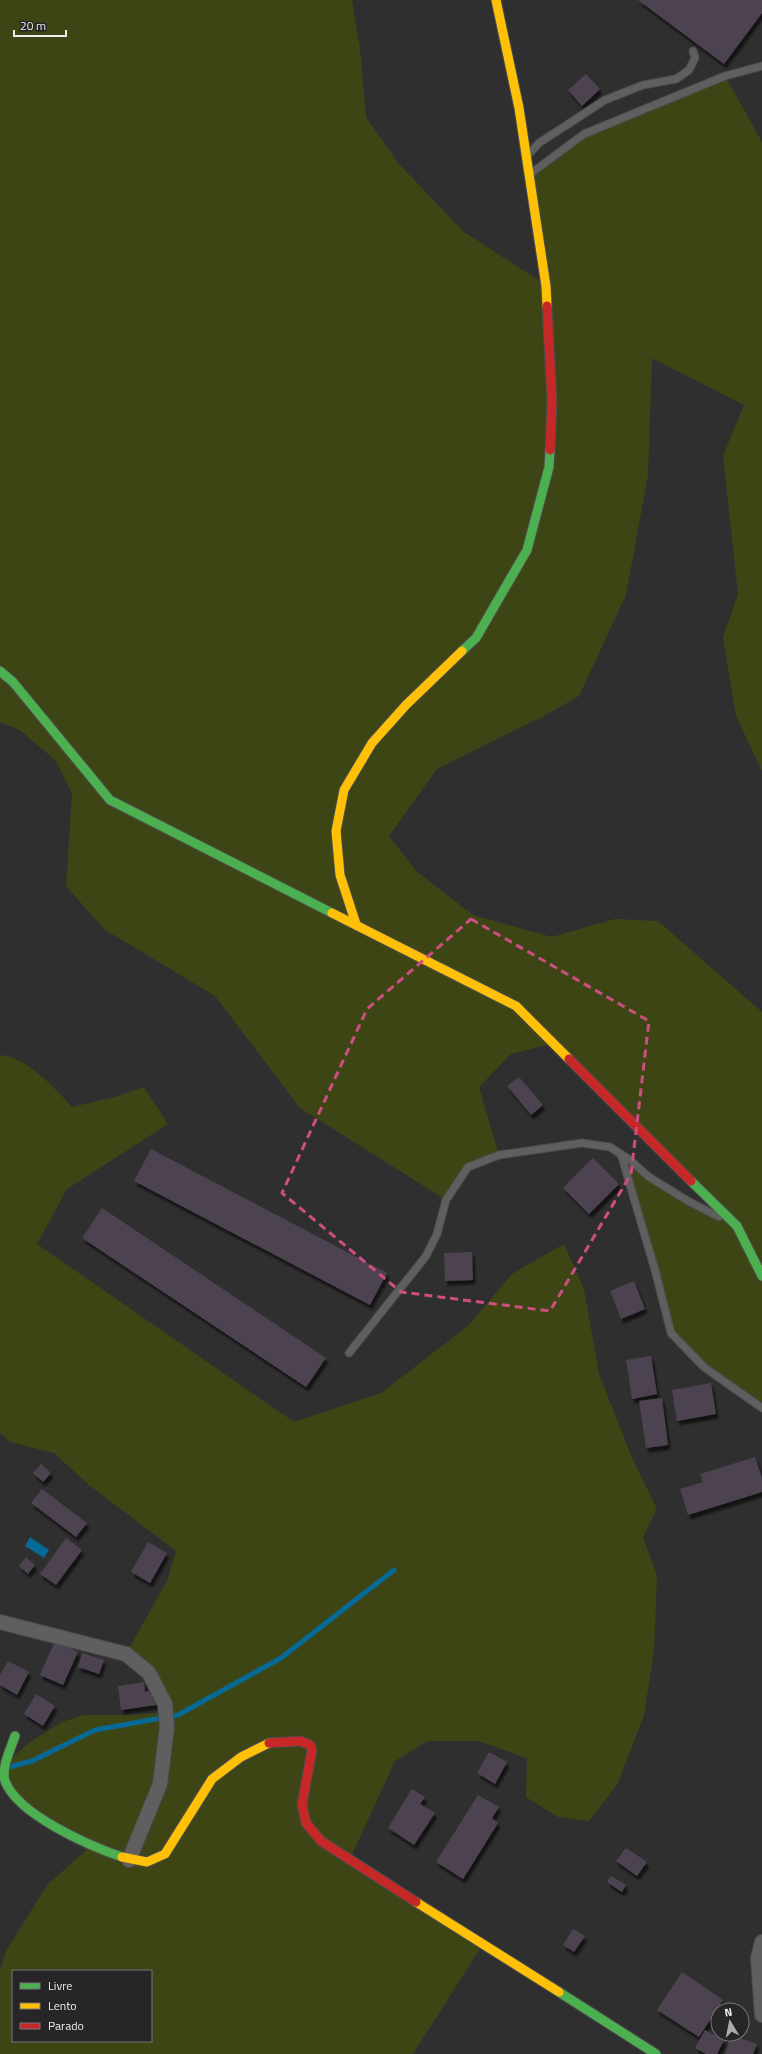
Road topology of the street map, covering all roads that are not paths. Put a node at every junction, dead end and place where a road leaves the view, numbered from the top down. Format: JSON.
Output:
{"nodes":[{"id":1,"x":496,"y":0,"type":"edge"},
{"id":2,"x":693,"y":51,"type":"dead end"},
{"id":3,"x":762,"y":66,"type":"edge"},
{"id":4,"x":526,"y":158,"type":"junction"},
{"id":5,"x":528,"y":176,"type":"junction"},
{"id":6,"x":0,"y":671,"type":"edge"},
{"id":7,"x":356,"y":924,"type":"junction"},
{"id":8,"x":621,"y":1154,"type":"junction"},
{"id":9,"x":737,"y":1226,"type":"junction"},
{"id":10,"x":762,"y":1276,"type":"edge"},
{"id":11,"x":349,"y":1353,"type":"dead end"},
{"id":12,"x":762,"y":1408,"type":"edge"},
{"id":13,"x":0,"y":1622,"type":"edge"},
{"id":14,"x":15,"y":1736,"type":"dead end"},
{"id":15,"x":129,"y":1860,"type":"junction"},
{"id":16,"x":762,"y":1942,"type":"edge"},
{"id":17,"x":762,"y":2015,"type":"edge"},
{"id":18,"x":656,"y":2054,"type":"edge"}],
"edges":[{"from":1,"to":4,"type":"street"},
{"from":2,"to":4,"type":"lane"},
{"from":3,"to":5,"type":"lane"},
{"from":4,"to":5,"type":"street"},
{"from":5,"to":7,"type":"street"},
{"from":6,"to":7,"type":"street"},
{"from":7,"to":9,"type":"street"},
{"from":8,"to":9,"type":"lane"},
{"from":8,"to":11,"type":"lane"},
{"from":8,"to":12,"type":"lane"},
{"from":9,"to":10,"type":"street"},
{"from":13,"to":15,"type":"street"},
{"from":14,"to":15,"type":"street"},
{"from":15,"to":18,"type":"street"},
{"from":16,"to":17,"type":"street"}]}
